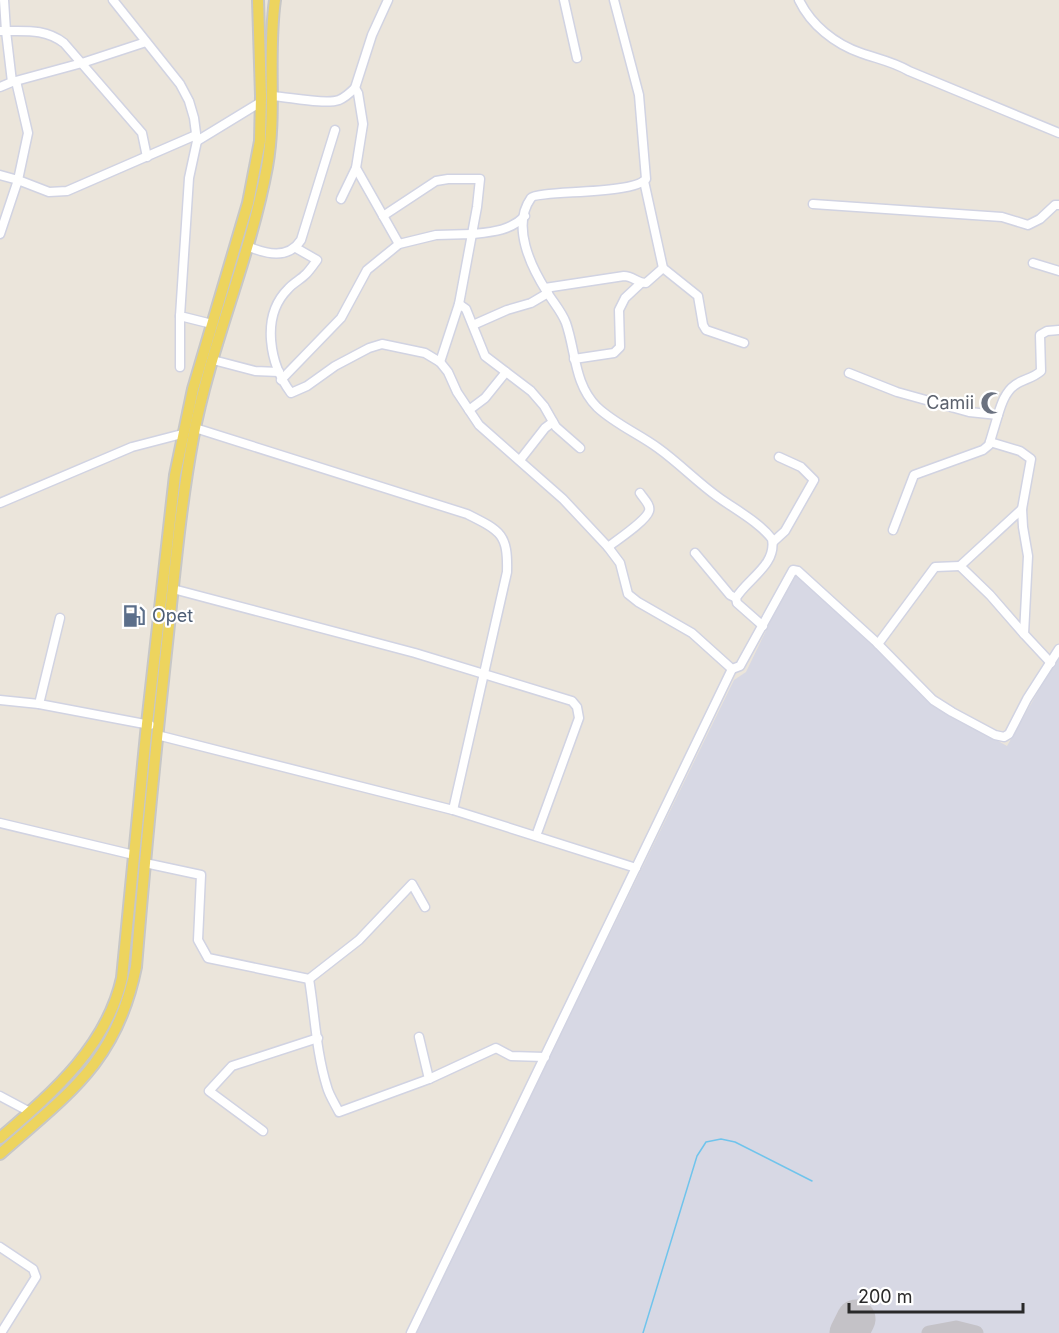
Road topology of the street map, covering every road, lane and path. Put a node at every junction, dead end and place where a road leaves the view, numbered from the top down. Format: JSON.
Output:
{"nodes":[{"id":1,"x":4,"y":0,"type":"edge"},
{"id":2,"x":113,"y":0,"type":"edge"},
{"id":3,"x":258,"y":0,"type":"edge"},
{"id":4,"x":275,"y":0,"type":"edge"},
{"id":5,"x":388,"y":0,"type":"edge"},
{"id":6,"x":564,"y":0,"type":"edge"},
{"id":7,"x":614,"y":0,"type":"edge"},
{"id":8,"x":799,"y":0,"type":"edge"},
{"id":9,"x":3,"y":31,"type":"edge"},
{"id":10,"x":146,"y":42,"type":"junction"},
{"id":11,"x":578,"y":58,"type":"dead end"},
{"id":12,"x":82,"y":63,"type":"junction"},
{"id":13,"x":14,"y":82,"type":"junction"},
{"id":14,"x":0,"y":87,"type":"edge"},
{"id":15,"x":355,"y":88,"type":"junction"},
{"id":16,"x":272,"y":96,"type":"junction"},
{"id":17,"x":261,"y":102,"type":"junction"},
{"id":18,"x":335,"y":130,"type":"dead end"},
{"id":19,"x":1059,"y":132,"type":"edge"},
{"id":20,"x":197,"y":138,"type":"junction"},
{"id":21,"x":147,"y":157,"type":"junction"},
{"id":22,"x":356,"y":168,"type":"junction"},
{"id":23,"x":0,"y":175,"type":"edge"},
{"id":24,"x":18,"y":180,"type":"junction"},
{"id":25,"x":644,"y":182,"type":"junction"},
{"id":26,"x":341,"y":199,"type":"dead end"},
{"id":27,"x":813,"y":204,"type":"dead end"},
{"id":28,"x":1059,"y":205,"type":"edge"},
{"id":29,"x":383,"y":216,"type":"junction"},
{"id":30,"x":525,"y":216,"type":"junction"},
{"id":31,"x":0,"y":234,"type":"edge"},
{"id":32,"x":472,"y":234,"type":"junction"},
{"id":33,"x":399,"y":244,"type":"junction"},
{"id":34,"x":247,"y":246,"type":"junction"},
{"id":35,"x":296,"y":248,"type":"junction"},
{"id":36,"x":1033,"y":263,"type":"dead end"},
{"id":37,"x":663,"y":268,"type":"junction"},
{"id":38,"x":1059,"y":271,"type":"edge"},
{"id":39,"x":641,"y":283,"type":"junction"},
{"id":40,"x":546,"y":291,"type":"junction"},
{"id":41,"x":459,"y":304,"type":"junction"},
{"id":42,"x":180,"y":316,"type":"junction"},
{"id":43,"x":212,"y":324,"type":"junction"},
{"id":44,"x":473,"y":325,"type":"junction"},
{"id":45,"x":1059,"y":330,"type":"edge"},
{"id":46,"x":744,"y":343,"type":"dead end"},
{"id":47,"x":574,"y":359,"type":"junction"},
{"id":48,"x":213,"y":360,"type":"junction"},
{"id":49,"x":440,"y":362,"type":"junction"},
{"id":50,"x":180,"y":367,"type":"dead end"},
{"id":51,"x":506,"y":372,"type":"junction"},
{"id":52,"x":849,"y":373,"type":"dead end"},
{"id":53,"x":280,"y":376,"type":"junction"},
{"id":54,"x":469,"y":410,"type":"junction"},
{"id":55,"x":998,"y":415,"type":"junction"},
{"id":56,"x":553,"y":422,"type":"junction"},
{"id":57,"x":195,"y":428,"type":"junction"},
{"id":58,"x":182,"y":435,"type":"junction"},
{"id":59,"x":990,"y":442,"type":"junction"},
{"id":60,"x":580,"y":448,"type":"dead end"},
{"id":61,"x":779,"y":457,"type":"dead end"},
{"id":62,"x":520,"y":460,"type":"junction"},
{"id":63,"x":640,"y":493,"type":"dead end"},
{"id":64,"x":0,"y":503,"type":"edge"},
{"id":65,"x":1022,"y":509,"type":"junction"},
{"id":66,"x":893,"y":530,"type":"dead end"},
{"id":67,"x":773,"y":542,"type":"junction"},
{"id":68,"x":608,"y":547,"type":"junction"},
{"id":69,"x":695,"y":553,"type":"dead end"},
{"id":70,"x":960,"y":566,"type":"junction"},
{"id":71,"x":173,"y":589,"type":"junction"},
{"id":72,"x":736,"y":598,"type":"junction"},
{"id":73,"x":60,"y":618,"type":"dead end"},
{"id":74,"x":763,"y":626,"type":"junction"},
{"id":75,"x":1024,"y":634,"type":"junction"},
{"id":76,"x":878,"y":644,"type":"junction"},
{"id":77,"x":1059,"y":650,"type":"edge"},
{"id":78,"x":1051,"y":663,"type":"junction"},
{"id":79,"x":732,"y":669,"type":"junction"},
{"id":80,"x":485,"y":673,"type":"junction"},
{"id":81,"x":0,"y":700,"type":"edge"},
{"id":82,"x":39,"y":704,"type":"junction"},
{"id":83,"x":154,"y":728,"type":"junction"},
{"id":84,"x":453,"y":810,"type":"junction"},
{"id":85,"x":0,"y":823,"type":"edge"},
{"id":86,"x":536,"y":836,"type":"junction"},
{"id":87,"x":134,"y":855,"type":"junction"},
{"id":88,"x":145,"y":863,"type":"junction"},
{"id":89,"x":636,"y":868,"type":"junction"},
{"id":90,"x":425,"y":907,"type":"dead end"},
{"id":91,"x":309,"y":980,"type":"junction"},
{"id":92,"x":419,"y":1037,"type":"dead end"},
{"id":93,"x":318,"y":1038,"type":"junction"},
{"id":94,"x":545,"y":1057,"type":"junction"},
{"id":95,"x":429,"y":1079,"type":"junction"},
{"id":96,"x":0,"y":1096,"type":"edge"},
{"id":97,"x":30,"y":1112,"type":"junction"},
{"id":98,"x":263,"y":1131,"type":"dead end"},
{"id":99,"x":0,"y":1138,"type":"edge"},
{"id":100,"x":0,"y":1154,"type":"edge"},
{"id":101,"x":0,"y":1247,"type":"edge"},
{"id":102,"x":1,"y":1333,"type":"edge"},
{"id":103,"x":411,"y":1333,"type":"edge"}],
"edges":[{"from":1,"to":9,"type":"street"},
{"from":2,"to":10,"type":"street"},
{"from":3,"to":17,"type":"main road"},
{"from":4,"to":16,"type":"main road"},
{"from":5,"to":15,"type":"street"},
{"from":6,"to":11,"type":"street"},
{"from":7,"to":25,"type":"street"},
{"from":8,"to":19,"type":"street"},
{"from":9,"to":12,"type":"street"},
{"from":9,"to":13,"type":"street"},
{"from":10,"to":12,"type":"street"},
{"from":10,"to":20,"type":"street"},
{"from":12,"to":13,"type":"street"},
{"from":12,"to":21,"type":"street"},
{"from":13,"to":14,"type":"street"},
{"from":13,"to":24,"type":"street"},
{"from":15,"to":16,"type":"street"},
{"from":15,"to":22,"type":"street"},
{"from":16,"to":34,"type":"main road"},
{"from":17,"to":20,"type":"street"},
{"from":17,"to":43,"type":"main road"},
{"from":18,"to":35,"type":"street"},
{"from":20,"to":21,"type":"street"},
{"from":20,"to":42,"type":"street"},
{"from":21,"to":24,"type":"street"},
{"from":22,"to":26,"type":"street"},
{"from":22,"to":29,"type":"street"},
{"from":23,"to":24,"type":"street"},
{"from":24,"to":31,"type":"street"},
{"from":25,"to":30,"type":"street"},
{"from":25,"to":37,"type":"street"},
{"from":27,"to":28,"type":"street"},
{"from":29,"to":32,"type":"street"},
{"from":29,"to":33,"type":"street"},
{"from":30,"to":32,"type":"street"},
{"from":30,"to":40,"type":"street"},
{"from":32,"to":33,"type":"street"},
{"from":32,"to":41,"type":"street"},
{"from":33,"to":53,"type":"street"},
{"from":34,"to":35,"type":"street"},
{"from":34,"to":48,"type":"main road"},
{"from":35,"to":53,"type":"street"},
{"from":36,"to":38,"type":"street"},
{"from":37,"to":39,"type":"street"},
{"from":37,"to":46,"type":"street"},
{"from":39,"to":40,"type":"street"},
{"from":39,"to":47,"type":"street"},
{"from":40,"to":44,"type":"street"},
{"from":40,"to":47,"type":"street"},
{"from":41,"to":44,"type":"street"},
{"from":41,"to":49,"type":"street"},
{"from":42,"to":43,"type":"street"},
{"from":42,"to":50,"type":"street"},
{"from":43,"to":58,"type":"main road"},
{"from":44,"to":51,"type":"street"},
{"from":45,"to":55,"type":"street"},
{"from":47,"to":67,"type":"street"},
{"from":48,"to":53,"type":"street"},
{"from":48,"to":57,"type":"main road"},
{"from":49,"to":53,"type":"street"},
{"from":49,"to":54,"type":"street"},
{"from":51,"to":54,"type":"street"},
{"from":51,"to":56,"type":"street"},
{"from":52,"to":55,"type":"street"},
{"from":54,"to":62,"type":"street"},
{"from":55,"to":59,"type":"street"},
{"from":56,"to":60,"type":"street"},
{"from":56,"to":62,"type":"street"},
{"from":57,"to":71,"type":"main road"},
{"from":57,"to":80,"type":"street"},
{"from":58,"to":64,"type":"street"},
{"from":58,"to":83,"type":"main road"},
{"from":59,"to":65,"type":"street"},
{"from":59,"to":66,"type":"street"},
{"from":61,"to":67,"type":"street"},
{"from":62,"to":68,"type":"street"},
{"from":63,"to":68,"type":"street"},
{"from":65,"to":70,"type":"street"},
{"from":65,"to":75,"type":"street"},
{"from":67,"to":72,"type":"street"},
{"from":68,"to":79,"type":"street"},
{"from":69,"to":72,"type":"street"},
{"from":70,"to":75,"type":"street"},
{"from":70,"to":76,"type":"street"},
{"from":71,"to":80,"type":"street"},
{"from":71,"to":83,"type":"main road"},
{"from":72,"to":74,"type":"street"},
{"from":73,"to":82,"type":"street"},
{"from":74,"to":76,"type":"street"},
{"from":74,"to":79,"type":"street"},
{"from":75,"to":78,"type":"street"},
{"from":76,"to":78,"type":"street"},
{"from":77,"to":78,"type":"street"},
{"from":79,"to":89,"type":"street"},
{"from":80,"to":84,"type":"street"},
{"from":80,"to":86,"type":"street"},
{"from":81,"to":82,"type":"street"},
{"from":82,"to":83,"type":"street"},
{"from":83,"to":84,"type":"street"},
{"from":83,"to":87,"type":"main road"},
{"from":83,"to":88,"type":"main road"},
{"from":84,"to":86,"type":"street"},
{"from":85,"to":87,"type":"street"},
{"from":86,"to":89,"type":"street"},
{"from":87,"to":97,"type":"main road"},
{"from":88,"to":91,"type":"street"},
{"from":88,"to":100,"type":"main road"},
{"from":89,"to":94,"type":"street"},
{"from":90,"to":91,"type":"street"},
{"from":91,"to":93,"type":"street"},
{"from":92,"to":95,"type":"street"},
{"from":93,"to":95,"type":"street"},
{"from":93,"to":98,"type":"street"},
{"from":94,"to":95,"type":"street"},
{"from":94,"to":103,"type":"street"},
{"from":96,"to":97,"type":"street"},
{"from":97,"to":99,"type":"main road"},
{"from":101,"to":102,"type":"street"}]}
